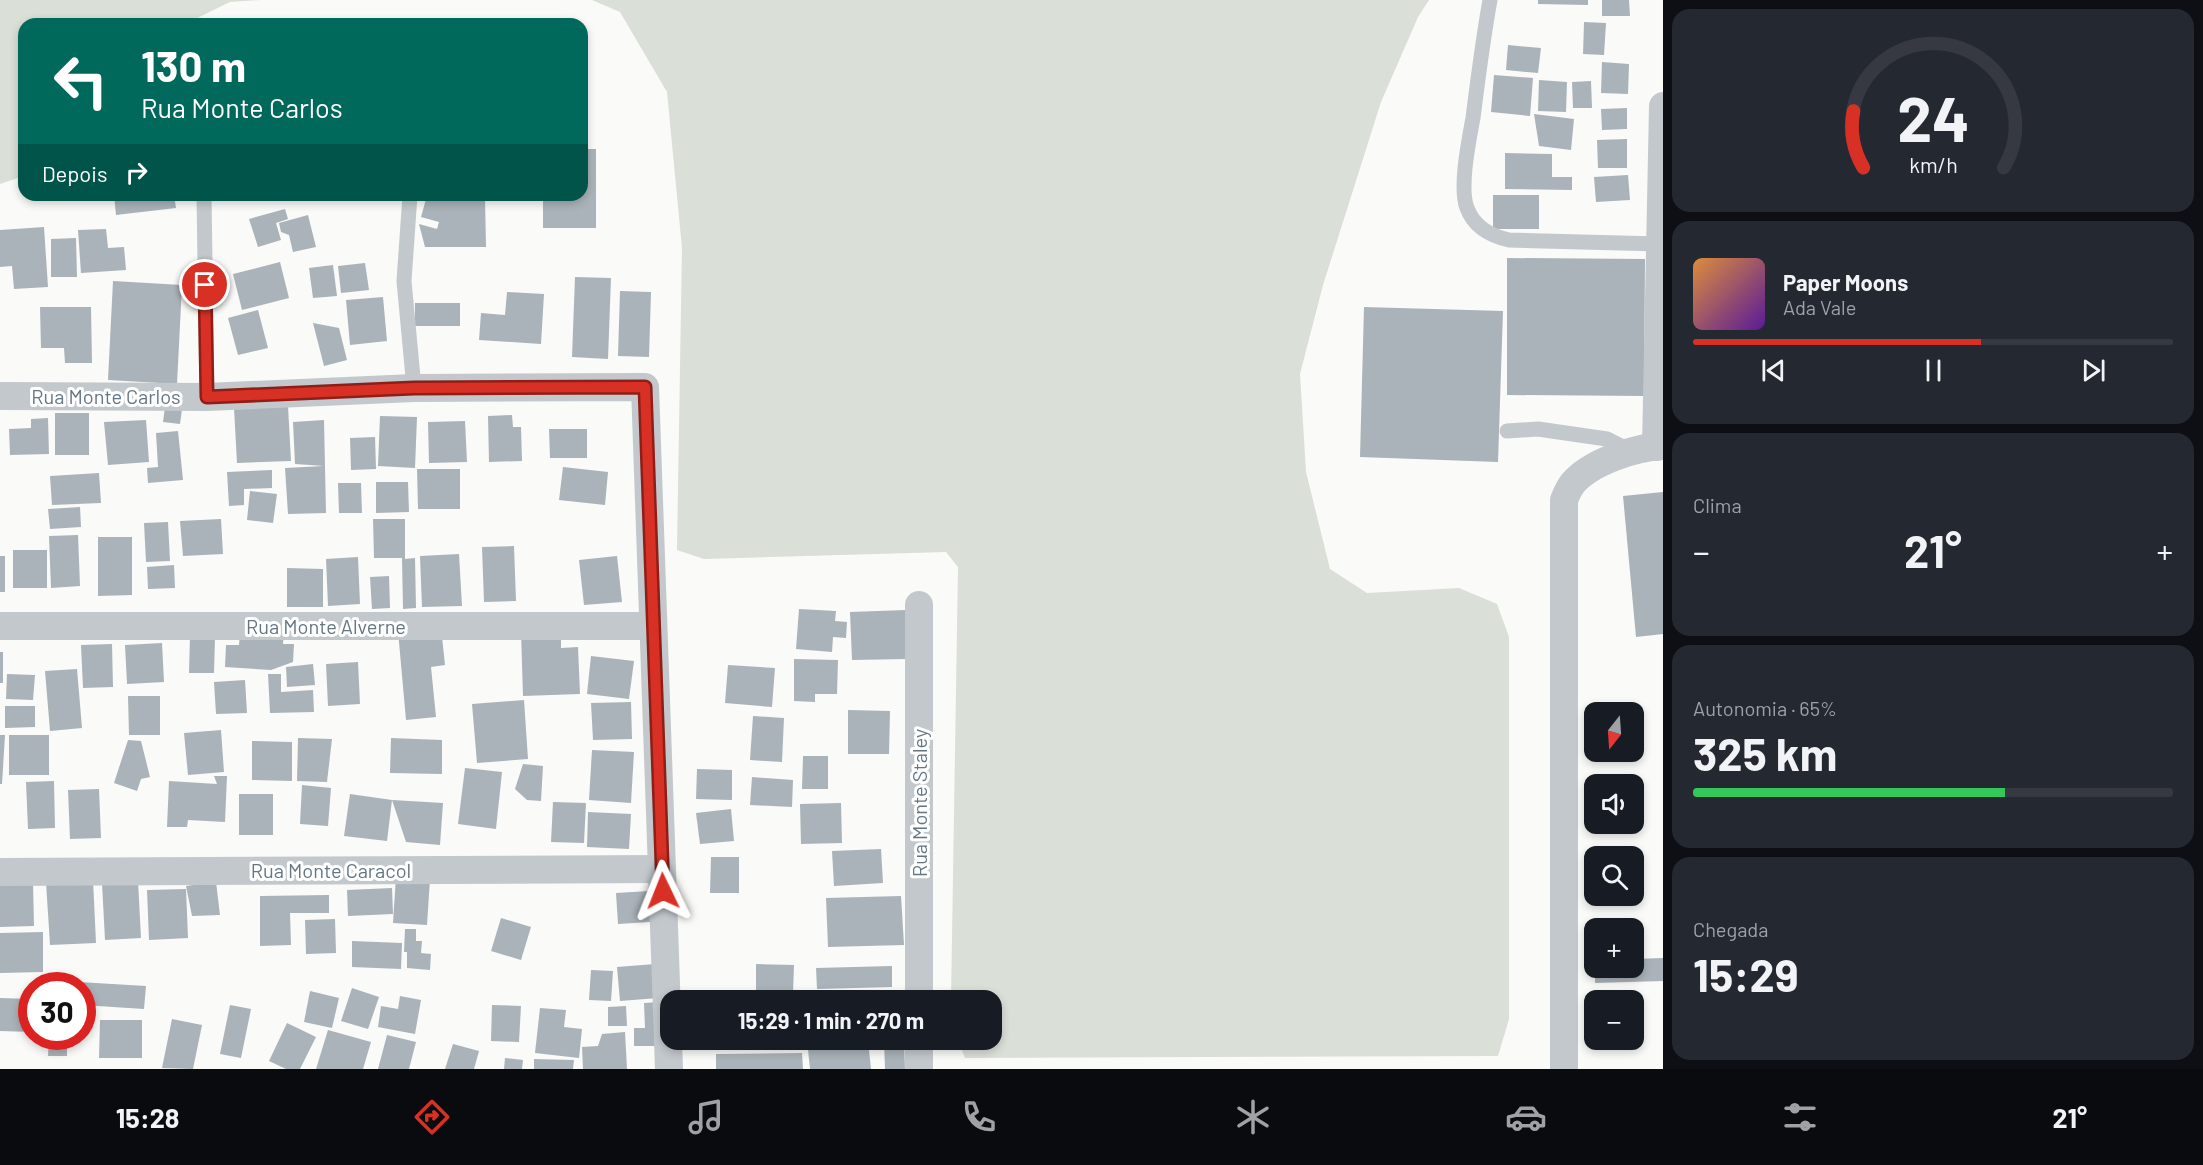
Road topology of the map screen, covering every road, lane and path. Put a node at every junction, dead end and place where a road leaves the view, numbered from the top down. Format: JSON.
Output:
{"nodes":[{"id":1,"x":1490,"y":0,"type":"edge"},
{"id":2,"x":1663,"y":106,"type":"edge"},
{"id":3,"x":204,"y":201,"type":"edge"},
{"id":4,"x":410,"y":201,"type":"edge"},
{"id":5,"x":1660,"y":244,"type":"junction"},
{"id":6,"x":414,"y":388,"type":"junction"},
{"id":7,"x":0,"y":396,"type":"edge"},
{"id":8,"x":207,"y":397,"type":"junction"},
{"id":9,"x":1507,"y":430,"type":"dead end"},
{"id":10,"x":1650,"y":448,"type":"edge"},
{"id":11,"x":920,"y":605,"type":"dead end"},
{"id":12,"x":0,"y":626,"type":"edge"},
{"id":13,"x":653,"y":626,"type":"junction"},
{"id":14,"x":662,"y":869,"type":"junction"},
{"id":15,"x":0,"y":872,"type":"edge"},
{"id":16,"x":919,"y":990,"type":"edge"},
{"id":17,"x":919,"y":1050,"type":"edge"},
{"id":18,"x":669,"y":1069,"type":"edge"},
{"id":19,"x":919,"y":1069,"type":"edge"},
{"id":20,"x":1564,"y":1069,"type":"edge"}],
"edges":[{"from":1,"to":5,"type":"lane"},
{"from":2,"to":5,"type":"street"},
{"from":3,"to":8,"type":"lane"},
{"from":4,"to":6,"type":"lane"},
{"from":5,"to":10,"type":"street"},
{"from":6,"to":8,"type":"street","name":"Rua Monte Carlos"},
{"from":6,"to":13,"type":"street","name":"Rua Monte Carlos"},
{"from":7,"to":8,"type":"street","name":"Rua Monte Carlos"},
{"from":9,"to":10,"type":"lane"},
{"from":10,"to":20,"type":"street"},
{"from":11,"to":16,"type":"street","name":"Rua Monte Staley"},
{"from":12,"to":13,"type":"street","name":"Rua Monte Alverne"},
{"from":13,"to":14,"type":"street"},
{"from":14,"to":15,"type":"street","name":"Rua Monte Caracol"},
{"from":14,"to":18,"type":"street"},
{"from":17,"to":19,"type":"street"}]}
